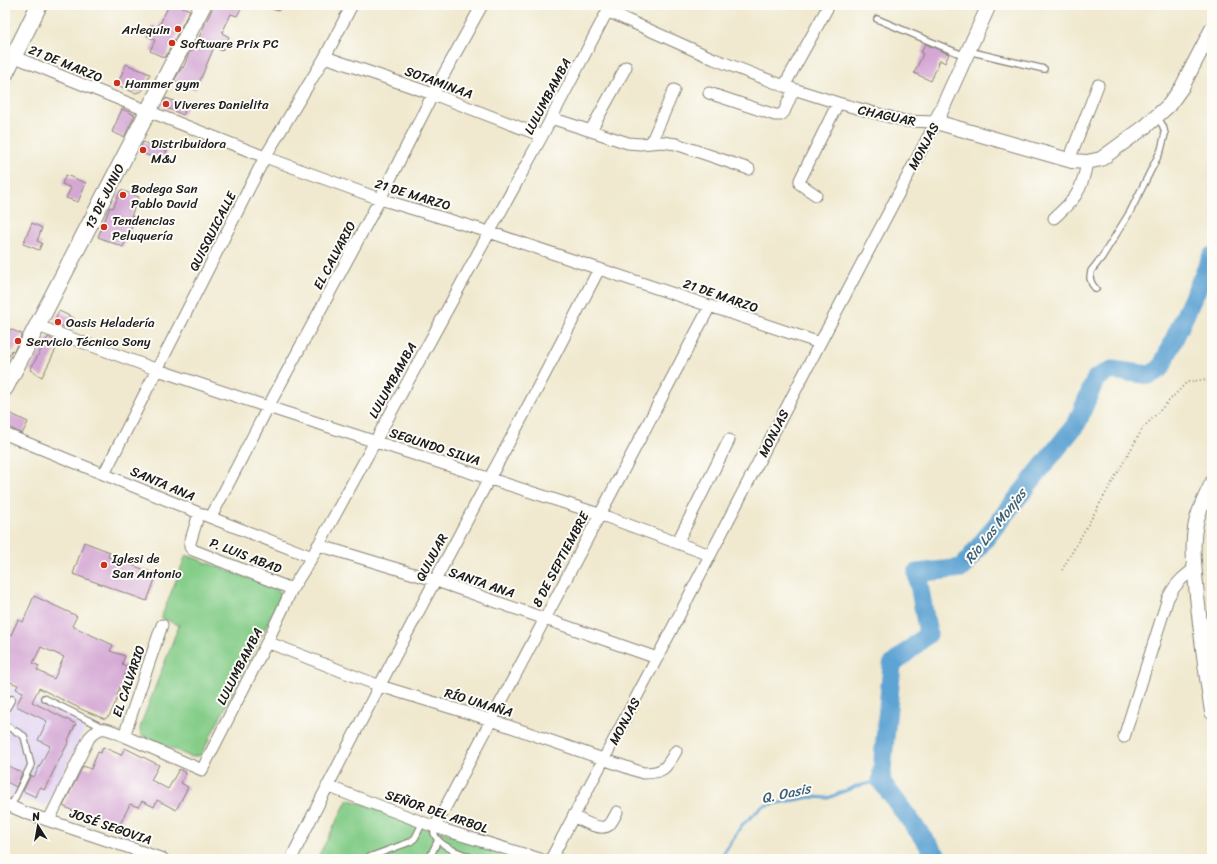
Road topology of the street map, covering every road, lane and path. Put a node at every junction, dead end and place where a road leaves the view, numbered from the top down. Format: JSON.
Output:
{"nodes":[{"id":1,"x":39,"y":5,"type":"edge"},
{"id":2,"x":203,"y":5,"type":"edge"},
{"id":3,"x":352,"y":5,"type":"edge"},
{"id":4,"x":482,"y":5,"type":"edge"},
{"id":5,"x":829,"y":5,"type":"edge"},
{"id":6,"x":989,"y":5,"type":"edge"},
{"id":7,"x":608,"y":8,"type":"edge"},
{"id":8,"x":877,"y":19,"type":"dead end"},
{"id":9,"x":1212,"y":29,"type":"edge"},
{"id":10,"x":966,"y":54,"type":"junction"},
{"id":11,"x":10,"y":55,"type":"edge"},
{"id":12,"x":325,"y":56,"type":"junction"},
{"id":13,"x":626,"y":67,"type":"dead end"},
{"id":14,"x":1044,"y":69,"type":"dead end"},
{"id":15,"x":5,"y":74,"type":"edge"},
{"id":16,"x":1098,"y":85,"type":"dead end"},
{"id":17,"x":789,"y":88,"type":"junction"},
{"id":18,"x":674,"y":90,"type":"dead end"},
{"id":19,"x":709,"y":93,"type":"dead end"},
{"id":20,"x":433,"y":94,"type":"junction"},
{"id":21,"x":838,"y":103,"type":"junction"},
{"id":22,"x":148,"y":111,"type":"junction"},
{"id":23,"x":1157,"y":116,"type":"junction"},
{"id":24,"x":551,"y":118,"type":"junction"},
{"id":25,"x":936,"y":122,"type":"junction"},
{"id":26,"x":591,"y":130,"type":"junction"},
{"id":27,"x":542,"y":136,"type":"junction"},
{"id":28,"x":651,"y":143,"type":"junction"},
{"id":29,"x":265,"y":157,"type":"junction"},
{"id":30,"x":1069,"y":160,"type":"junction"},
{"id":31,"x":1087,"y":162,"type":"junction"},
{"id":32,"x":749,"y":169,"type":"dead end"},
{"id":33,"x":816,"y":195,"type":"dead end"},
{"id":34,"x":380,"y":199,"type":"junction"},
{"id":35,"x":1054,"y":218,"type":"dead end"},
{"id":36,"x":489,"y":232,"type":"junction"},
{"id":37,"x":599,"y":269,"type":"junction"},
{"id":38,"x":1096,"y":289,"type":"dead end"},
{"id":39,"x":710,"y":306,"type":"junction"},
{"id":40,"x":38,"y":326,"type":"junction"},
{"id":41,"x":820,"y":343,"type":"junction"},
{"id":42,"x":158,"y":370,"type":"junction"},
{"id":43,"x":1212,"y":382,"type":"edge"},
{"id":44,"x":5,"y":388,"type":"edge"},
{"id":45,"x":268,"y":407,"type":"junction"},
{"id":46,"x":5,"y":434,"type":"edge"},
{"id":47,"x":730,"y":440,"type":"dead end"},
{"id":48,"x":375,"y":442,"type":"junction"},
{"id":49,"x":104,"y":474,"type":"junction"},
{"id":50,"x":490,"y":479,"type":"junction"},
{"id":51,"x":1212,"y":484,"type":"edge"},
{"id":52,"x":199,"y":513,"type":"junction"},
{"id":53,"x":600,"y":514,"type":"junction"},
{"id":54,"x":211,"y":517,"type":"junction"},
{"id":55,"x":677,"y":543,"type":"junction"},
{"id":56,"x":318,"y":544,"type":"junction"},
{"id":57,"x":710,"y":555,"type":"junction"},
{"id":58,"x":312,"y":557,"type":"junction"},
{"id":59,"x":1194,"y":568,"type":"junction"},
{"id":60,"x":1062,"y":570,"type":"dead end"},
{"id":61,"x":434,"y":580,"type":"junction"},
{"id":62,"x":292,"y":588,"type":"junction"},
{"id":63,"x":545,"y":619,"type":"junction"},
{"id":64,"x":162,"y":625,"type":"dead end"},
{"id":65,"x":266,"y":642,"type":"junction"},
{"id":66,"x":657,"y":658,"type":"junction"},
{"id":67,"x":380,"y":686,"type":"junction"},
{"id":68,"x":44,"y":698,"type":"dead end"},
{"id":69,"x":12,"y":699,"type":"dead end"},
{"id":70,"x":5,"y":710,"type":"edge"},
{"id":71,"x":1212,"y":712,"type":"edge"},
{"id":72,"x":491,"y":720,"type":"junction"},
{"id":73,"x":5,"y":725,"type":"edge"},
{"id":74,"x":104,"y":728,"type":"junction"},
{"id":75,"x":124,"y":736,"type":"junction"},
{"id":76,"x":1124,"y":737,"type":"dead end"},
{"id":77,"x":676,"y":751,"type":"dead end"},
{"id":78,"x":604,"y":759,"type":"junction"},
{"id":79,"x":327,"y":786,"type":"junction"},
{"id":80,"x":8,"y":805,"type":"edge"},
{"id":81,"x":618,"y":812,"type":"dead end"},
{"id":82,"x":573,"y":816,"type":"junction"},
{"id":83,"x":49,"y":820,"type":"junction"},
{"id":84,"x":422,"y":822,"type":"junction"},
{"id":85,"x":435,"y":827,"type":"junction"},
{"id":86,"x":438,"y":840,"type":"junction"},
{"id":87,"x":163,"y":859,"type":"edge"},
{"id":88,"x":291,"y":859,"type":"edge"},
{"id":89,"x":364,"y":859,"type":"edge"},
{"id":90,"x":429,"y":859,"type":"edge"},
{"id":91,"x":476,"y":859,"type":"edge"},
{"id":92,"x":540,"y":859,"type":"edge"},
{"id":93,"x":551,"y":859,"type":"edge"}],
"edges":[{"from":1,"to":11,"type":"main road"},
{"from":2,"to":22,"type":"main road","name":"13 DE JUNIO"},
{"from":3,"to":12,"type":"street","name":"QUISQUICALLE"},
{"from":4,"to":20,"type":"street","name":"EL CALVARIO"},
{"from":5,"to":17,"type":"street"},
{"from":6,"to":10,"type":"street","name":"MONJAS"},
{"from":7,"to":17,"type":"street","name":"CHAGUAR"},
{"from":7,"to":24,"type":"street","name":"LULUMBAMBA"},
{"from":8,"to":10,"type":"lane"},
{"from":9,"to":23,"type":"street","name":"CHAGUAR"},
{"from":10,"to":14,"type":"lane"},
{"from":10,"to":25,"type":"street","name":"MONJAS"},
{"from":11,"to":15,"type":"main road"},
{"from":11,"to":22,"type":"street","name":"21 DE MARZO"},
{"from":12,"to":20,"type":"street","name":"SOTAMINAA"},
{"from":12,"to":29,"type":"street","name":"QUISQUICALLE"},
{"from":13,"to":26,"type":"street"},
{"from":16,"to":30,"type":"street"},
{"from":17,"to":19,"type":"street"},
{"from":17,"to":21,"type":"street","name":"CHAGUAR"},
{"from":18,"to":28,"type":"street"},
{"from":20,"to":27,"type":"street","name":"SOTAMINAA"},
{"from":20,"to":34,"type":"street","name":"EL CALVARIO"},
{"from":21,"to":25,"type":"street","name":"CHAGUAR"},
{"from":21,"to":33,"type":"street"},
{"from":22,"to":29,"type":"street","name":"21 DE MARZO"},
{"from":22,"to":40,"type":"main road","name":"13 DE JUNIO"},
{"from":23,"to":31,"type":"street","name":"CHAGUAR"},
{"from":23,"to":38,"type":"lane"},
{"from":24,"to":26,"type":"street"},
{"from":24,"to":27,"type":"street","name":"LULUMBAMBA"},
{"from":25,"to":30,"type":"street","name":"CHAGUAR"},
{"from":25,"to":41,"type":"street","name":"MONJAS"},
{"from":26,"to":28,"type":"street"},
{"from":27,"to":36,"type":"street","name":"LULUMBAMBA"},
{"from":28,"to":32,"type":"street"},
{"from":29,"to":34,"type":"street","name":"21 DE MARZO"},
{"from":29,"to":42,"type":"street","name":"QUISQUICALLE"},
{"from":30,"to":31,"type":"street","name":"CHAGUAR"},
{"from":31,"to":35,"type":"street"},
{"from":34,"to":36,"type":"street","name":"21 DE MARZO"},
{"from":34,"to":45,"type":"street","name":"EL CALVARIO"},
{"from":36,"to":37,"type":"street","name":"21 DE MARZO"},
{"from":36,"to":48,"type":"street","name":"LULUMBAMBA"},
{"from":37,"to":39,"type":"street","name":"21 DE MARZO"},
{"from":37,"to":50,"type":"street","name":"QUIJUAR"},
{"from":39,"to":41,"type":"street","name":"21 DE MARZO"},
{"from":39,"to":53,"type":"street","name":"8 DE SEPTIEMBRE"},
{"from":40,"to":42,"type":"street","name":"SEGUNDO SILVA"},
{"from":40,"to":44,"type":"main road","name":"13 DE JUNIO"},
{"from":41,"to":57,"type":"street","name":"MONJAS"},
{"from":42,"to":45,"type":"street","name":"SEGUNDO SILVA"},
{"from":42,"to":49,"type":"street","name":"QUISQUICALLE"},
{"from":43,"to":60,"type":"path"},
{"from":45,"to":48,"type":"street","name":"SEGUNDO SILVA"},
{"from":45,"to":54,"type":"street","name":"EL CALVARIO"},
{"from":46,"to":49,"type":"street","name":"SANTA ANA"},
{"from":47,"to":55,"type":"street"},
{"from":48,"to":50,"type":"street","name":"SEGUNDO SILVA"},
{"from":48,"to":56,"type":"street","name":"LULUMBAMBA"},
{"from":49,"to":52,"type":"street","name":"SANTA ANA"},
{"from":50,"to":53,"type":"street","name":"SEGUNDO SILVA"},
{"from":50,"to":61,"type":"street","name":"QUIJUAR"},
{"from":51,"to":59,"type":"street"},
{"from":52,"to":54,"type":"street","name":"SANTA ANA"},
{"from":52,"to":62,"type":"street","name":"P. LUIS ABAD"},
{"from":53,"to":55,"type":"street","name":"SEGUNDO SILVA"},
{"from":53,"to":63,"type":"street","name":"8 DE SEPTIEMBRE"},
{"from":54,"to":58,"type":"street","name":"SANTA ANA"},
{"from":55,"to":57,"type":"street","name":"SEGUNDO SILVA"},
{"from":56,"to":58,"type":"street","name":"LULUMBAMBA"},
{"from":56,"to":61,"type":"street","name":"SANTA ANA"},
{"from":57,"to":66,"type":"street","name":"MONJAS"},
{"from":58,"to":62,"type":"street","name":"LULUMBAMBA"},
{"from":59,"to":71,"type":"street"},
{"from":59,"to":76,"type":"street"},
{"from":61,"to":63,"type":"street","name":"SANTA ANA"},
{"from":61,"to":67,"type":"street","name":"QUIJUAR"},
{"from":62,"to":65,"type":"street","name":"LULUMBAMBA"},
{"from":63,"to":66,"type":"street","name":"SANTA ANA"},
{"from":63,"to":72,"type":"street","name":"8 DE SEPTIEMBRE"},
{"from":64,"to":75,"type":"street","name":"EL CALVARIO"},
{"from":65,"to":67,"type":"street","name":"RÍO UMAÑA"},
{"from":65,"to":75,"type":"street","name":"LULUMBAMBA"},
{"from":66,"to":78,"type":"street","name":"MONJAS"},
{"from":67,"to":72,"type":"street","name":"RÍO UMAÑA"},
{"from":67,"to":79,"type":"street","name":"QUIJUAR"},
{"from":68,"to":74,"type":"lane"},
{"from":69,"to":70,"type":"lane"},
{"from":72,"to":78,"type":"street","name":"RÍO UMAÑA"},
{"from":72,"to":85,"type":"street","name":"8 DE SEPTIEMBRE"},
{"from":73,"to":80,"type":"lane"},
{"from":74,"to":75,"type":"street","name":"EL CALVARIO"},
{"from":74,"to":83,"type":"street","name":"EL CALVARIO"},
{"from":77,"to":78,"type":"street","name":"RÍO UMAÑA"},
{"from":78,"to":82,"type":"street","name":"MONJAS"},
{"from":79,"to":84,"type":"street","name":"SEÑOR DEL ARBOL"},
{"from":79,"to":88,"type":"street","name":"QUIJUAR"},
{"from":80,"to":83,"type":"street","name":"JOSÉ SEGOVIA"},
{"from":81,"to":82,"type":"street"},
{"from":82,"to":93,"type":"street","name":"MONJAS"},
{"from":83,"to":87,"type":"street","name":"JOSÉ SEGOVIA"},
{"from":84,"to":85,"type":"street","name":"SEÑOR DEL ARBOL"},
{"from":84,"to":89,"type":"lane"},
{"from":85,"to":86,"type":"lane"},
{"from":85,"to":92,"type":"street","name":"SEÑOR DEL ARBOL"},
{"from":86,"to":90,"type":"lane"},
{"from":86,"to":91,"type":"lane"}]}
